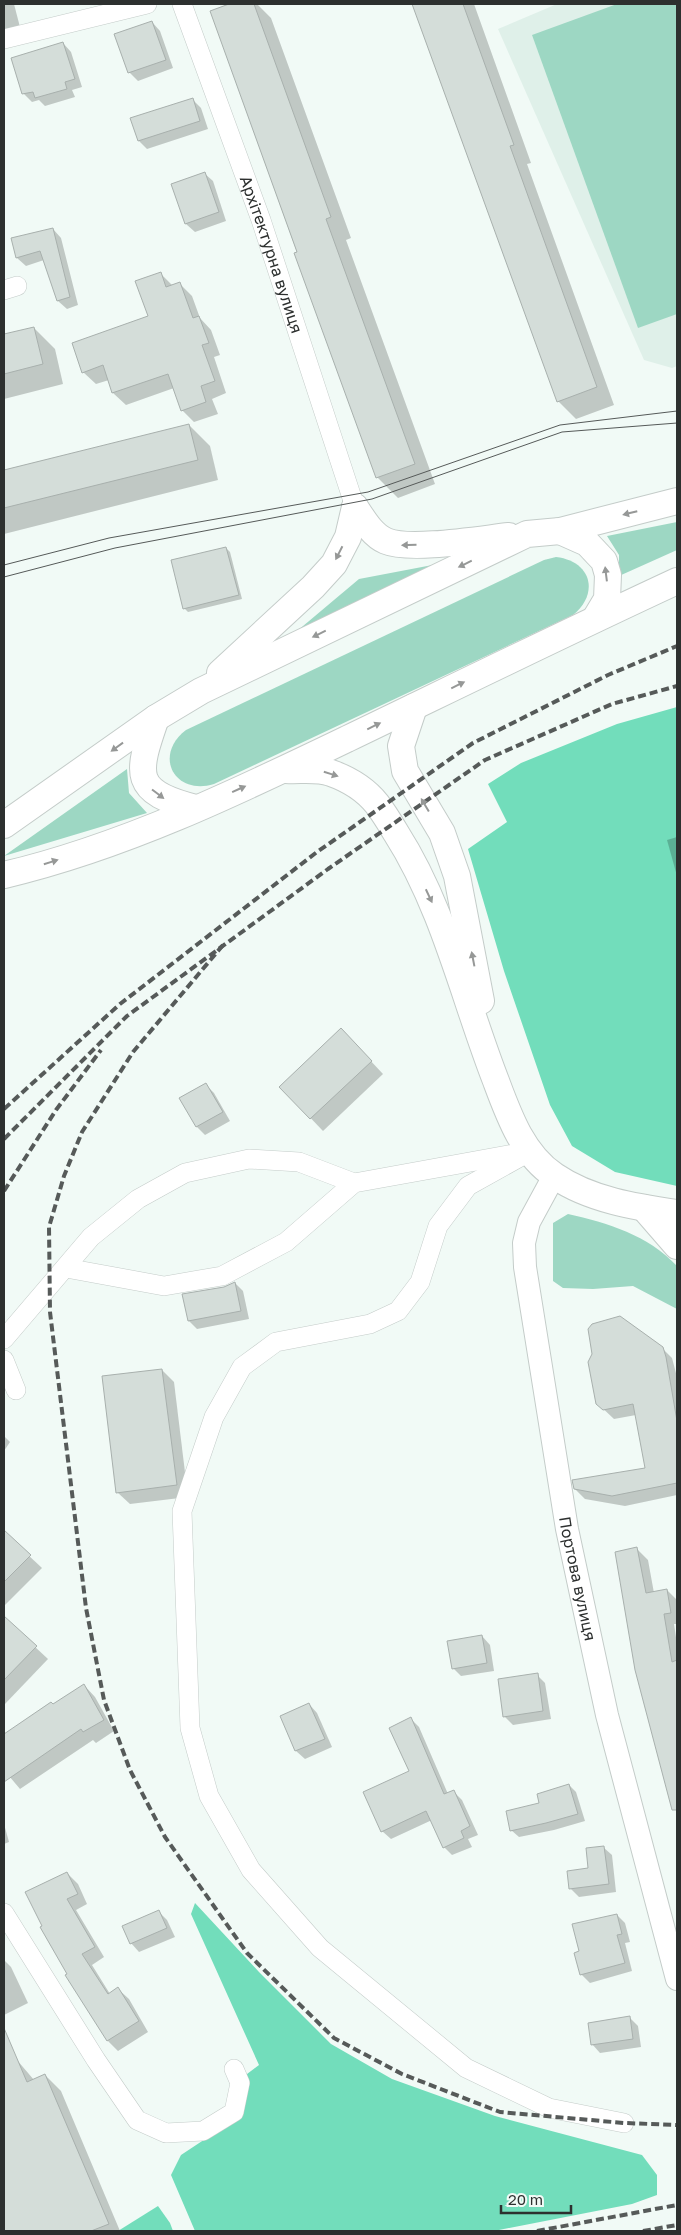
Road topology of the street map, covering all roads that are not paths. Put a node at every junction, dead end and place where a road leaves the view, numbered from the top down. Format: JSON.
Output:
{"nodes":[{"id":1,"x":147,"y":4,"type":"edge"},
{"id":2,"x":182,"y":4,"type":"edge"},
{"id":3,"x":4,"y":39,"type":"edge"},
{"id":4,"x":677,"y":501,"type":"edge"},
{"id":5,"x":355,"y":507,"type":"junction"},
{"id":6,"x":560,"y":531,"type":"junction"},
{"id":7,"x":527,"y":534,"type":"junction"},
{"id":8,"x":677,"y":581,"type":"edge"},
{"id":9,"x":595,"y":619,"type":"junction"},
{"id":10,"x":200,"y":691,"type":"junction"},
{"id":11,"x":414,"y":707,"type":"junction"},
{"id":12,"x":156,"y":718,"type":"junction"},
{"id":13,"x":282,"y":770,"type":"junction"},
{"id":14,"x":196,"y":808,"type":"junction"},
{"id":15,"x":4,"y":825,"type":"edge"},
{"id":16,"x":4,"y":875,"type":"edge"},
{"id":17,"x":487,"y":1059,"type":"junction"},
{"id":18,"x":529,"y":1152,"type":"junction"},
{"id":19,"x":554,"y":1176,"type":"junction"},
{"id":20,"x":354,"y":1183,"type":"junction"},
{"id":21,"x":644,"y":1208,"type":"junction"},
{"id":22,"x":677,"y":1213,"type":"edge"},
{"id":23,"x":677,"y":1246,"type":"edge"},
{"id":24,"x":66,"y":1268,"type":"junction"},
{"id":25,"x":4,"y":1339,"type":"edge"},
{"id":26,"x":4,"y":1360,"type":"edge"},
{"id":27,"x":16,"y":1390,"type":"dead end"},
{"id":28,"x":4,"y":1912,"type":"edge"},
{"id":29,"x":677,"y":1975,"type":"edge"},
{"id":30,"x":234,"y":2069,"type":"dead end"},
{"id":31,"x":624,"y":2123,"type":"dead end"}],
"edges":[{"from":1,"to":3,"type":"street"},
{"from":2,"to":5,"type":"street","name":"Архітектурна вулиця"},
{"from":4,"to":6,"type":"main road","one_way":true},
{"from":7,"to":5,"type":"main road","one_way":true},
{"from":5,"to":10,"type":"main road","one_way":true},
{"from":6,"to":7,"type":"main road"},
{"from":9,"to":6,"type":"main road","one_way":true},
{"from":7,"to":10,"type":"main road","one_way":true},
{"from":8,"to":9,"type":"main road"},
{"from":11,"to":9,"type":"main road","one_way":true},
{"from":10,"to":12,"type":"main road"},
{"from":13,"to":11,"type":"main road","one_way":true},
{"from":17,"to":11,"type":"main road","one_way":true},
{"from":12,"to":14,"type":"main road","one_way":true},
{"from":12,"to":15,"type":"main road","one_way":true},
{"from":14,"to":13,"type":"main road","one_way":true},
{"from":13,"to":17,"type":"main road","one_way":true},
{"from":16,"to":14,"type":"main road","one_way":true},
{"from":17,"to":18,"type":"main road"},
{"from":18,"to":19,"type":"main road"},
{"from":18,"to":20,"type":"street"},
{"from":18,"to":31,"type":"street"},
{"from":19,"to":21,"type":"main road"},
{"from":19,"to":29,"type":"street","name":"Портова вулиця"},
{"from":20,"to":24,"type":"street"},
{"from":20,"to":24,"type":"street"},
{"from":21,"to":22,"type":"main road"},
{"from":21,"to":23,"type":"main road"},
{"from":24,"to":25,"type":"street"},
{"from":26,"to":27,"type":"street"},
{"from":28,"to":30,"type":"street"}]}
